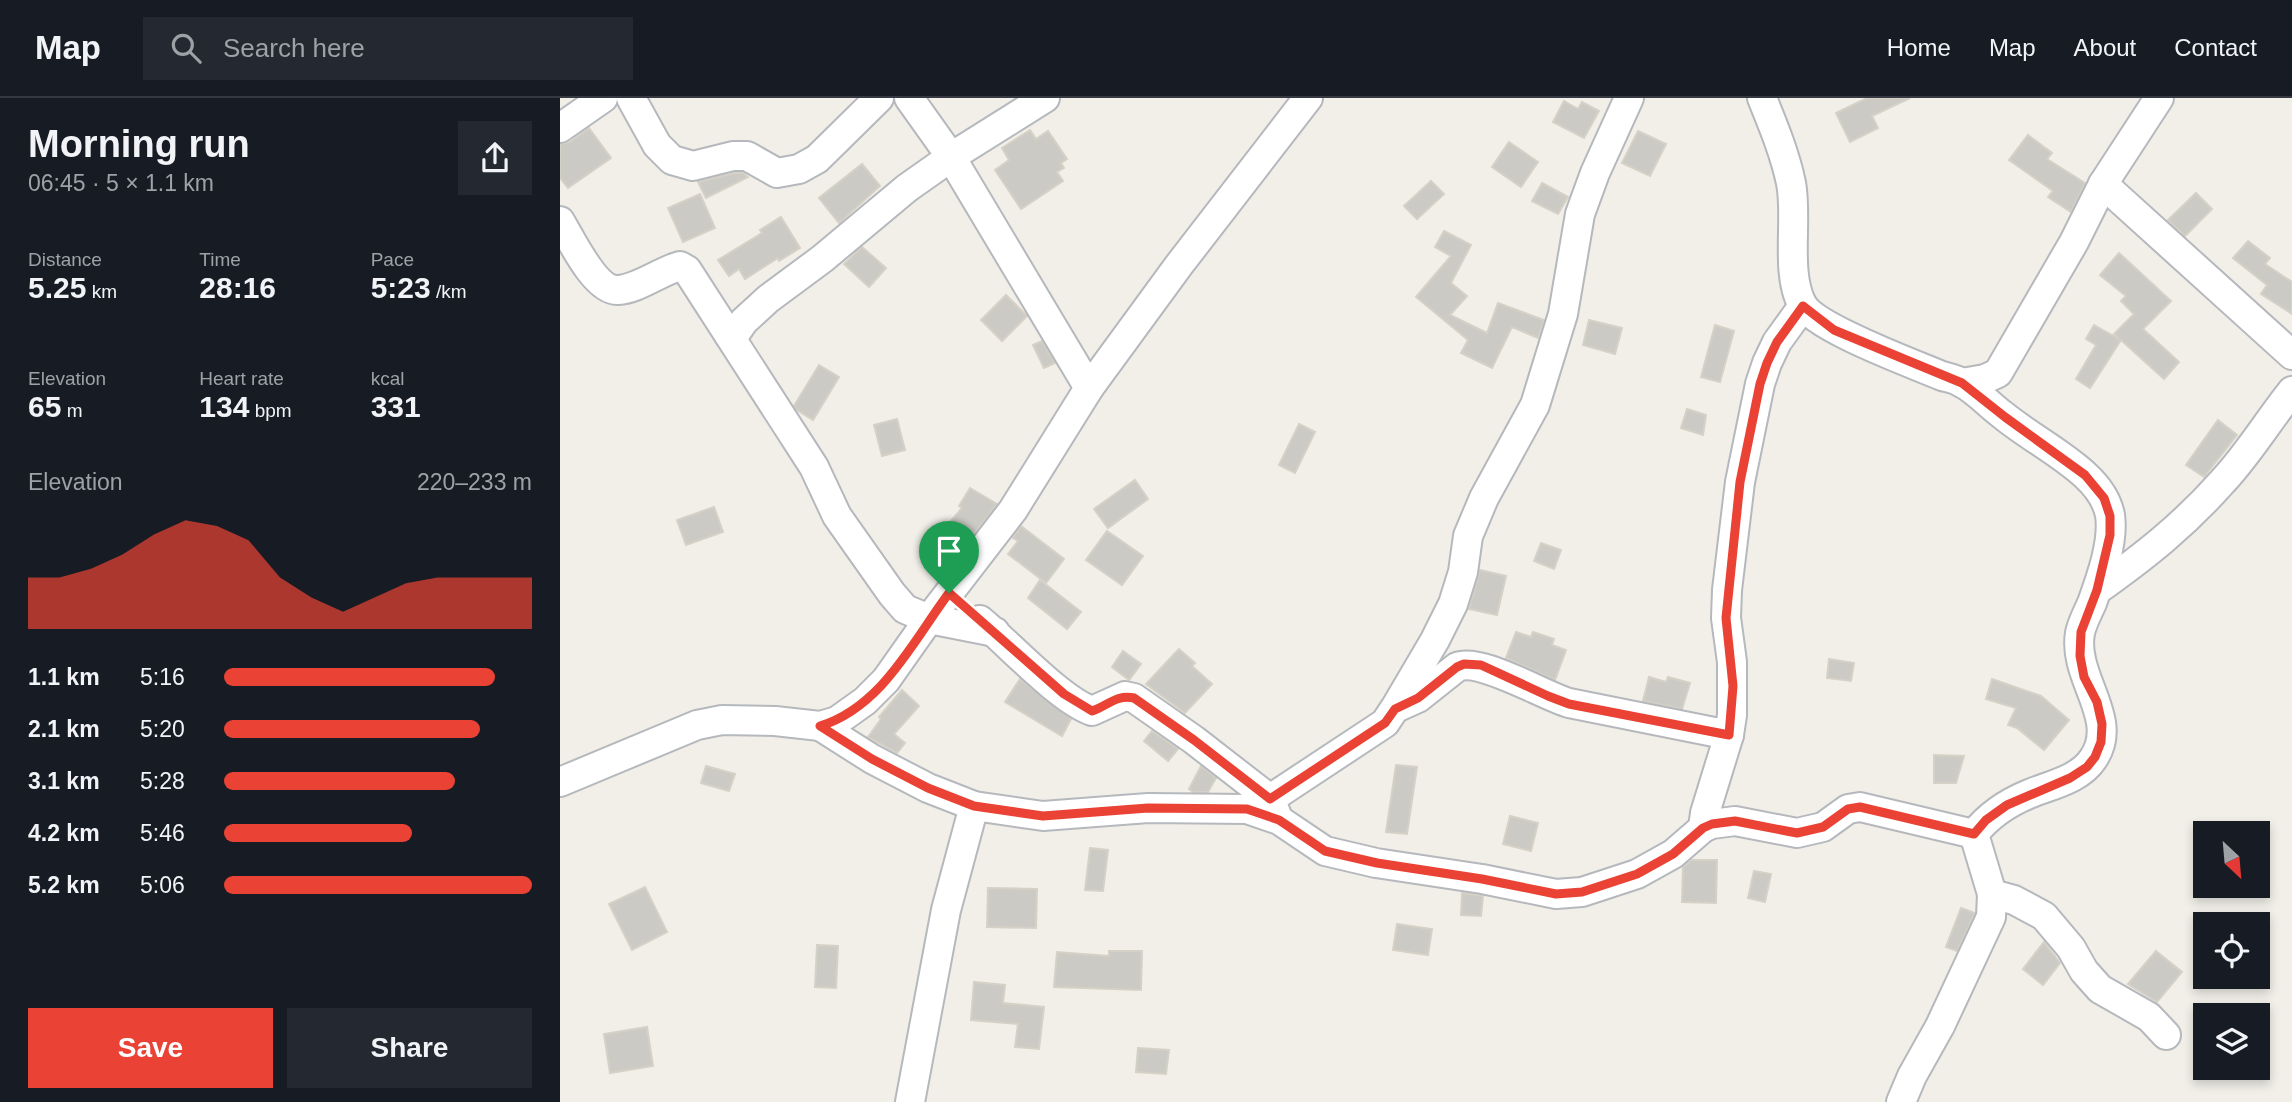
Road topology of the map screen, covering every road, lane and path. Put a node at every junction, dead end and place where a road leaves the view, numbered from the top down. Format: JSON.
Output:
{"nodes":[{"id":1,"x":603,"y":98,"type":"edge"},
{"id":2,"x":631,"y":98,"type":"edge"},
{"id":3,"x":879,"y":98,"type":"edge"},
{"id":4,"x":909,"y":98,"type":"edge"},
{"id":5,"x":1045,"y":98,"type":"edge"},
{"id":6,"x":1308,"y":98,"type":"edge"},
{"id":7,"x":1629,"y":98,"type":"edge"},
{"id":8,"x":1762,"y":98,"type":"edge"},
{"id":9,"x":2159,"y":98,"type":"edge"},
{"id":10,"x":560,"y":128,"type":"edge"},
{"id":11,"x":951,"y":157,"type":"junction"},
{"id":12,"x":2103,"y":184,"type":"junction"},
{"id":13,"x":560,"y":221,"type":"edge"},
{"id":14,"x":1803,"y":306,"type":"junction"},
{"id":15,"x":729,"y":335,"type":"junction"},
{"id":16,"x":2292,"y":355,"type":"edge"},
{"id":17,"x":1998,"y":373,"type":"junction"},
{"id":18,"x":1962,"y":383,"type":"junction"},
{"id":19,"x":1089,"y":388,"type":"junction"},
{"id":20,"x":2292,"y":391,"type":"edge"},
{"id":21,"x":2005,"y":417,"type":"junction"},
{"id":22,"x":2097,"y":590,"type":"junction"},
{"id":23,"x":949,"y":593,"type":"junction"},
{"id":24,"x":929,"y":620,"type":"junction"},
{"id":25,"x":995,"y":632,"type":"junction"},
{"id":26,"x":1395,"y":709,"type":"junction"},
{"id":27,"x":820,"y":726,"type":"junction"},
{"id":28,"x":1729,"y":735,"type":"junction"},
{"id":29,"x":560,"y":782,"type":"edge"},
{"id":30,"x":974,"y":806,"type":"junction"},
{"id":31,"x":1265,"y":809,"type":"junction"},
{"id":32,"x":1712,"y":815,"type":"junction"},
{"id":33,"x":1974,"y":834,"type":"junction"},
{"id":34,"x":1992,"y":894,"type":"junction"},
{"id":35,"x":2166,"y":1035,"type":"dead end"},
{"id":36,"x":910,"y":1102,"type":"edge"},
{"id":37,"x":1901,"y":1102,"type":"edge"}],
"edges":[{"from":1,"to":10,"type":"street"},
{"from":2,"to":3,"type":"street"},
{"from":4,"to":11,"type":"street"},
{"from":5,"to":11,"type":"street"},
{"from":6,"to":19,"type":"street"},
{"from":7,"to":26,"type":"street"},
{"from":8,"to":14,"type":"street"},
{"from":9,"to":12,"type":"street"},
{"from":11,"to":15,"type":"street"},
{"from":11,"to":19,"type":"street"},
{"from":12,"to":16,"type":"street"},
{"from":12,"to":17,"type":"street"},
{"from":13,"to":15,"type":"street"},
{"from":14,"to":18,"type":"street"},
{"from":14,"to":28,"type":"street"},
{"from":15,"to":24,"type":"street"},
{"from":17,"to":18,"type":"street"},
{"from":17,"to":21,"type":"street"},
{"from":18,"to":21,"type":"street"},
{"from":19,"to":23,"type":"street"},
{"from":20,"to":22,"type":"street"},
{"from":21,"to":22,"type":"street"},
{"from":22,"to":33,"type":"street"},
{"from":23,"to":24,"type":"street"},
{"from":23,"to":25,"type":"street"},
{"from":24,"to":25,"type":"street"},
{"from":24,"to":27,"type":"street"},
{"from":25,"to":31,"type":"street"},
{"from":26,"to":28,"type":"street"},
{"from":26,"to":31,"type":"street"},
{"from":27,"to":29,"type":"street"},
{"from":27,"to":30,"type":"street"},
{"from":28,"to":32,"type":"street"},
{"from":30,"to":31,"type":"street"},
{"from":30,"to":36,"type":"street"},
{"from":31,"to":32,"type":"street"},
{"from":32,"to":33,"type":"street"},
{"from":33,"to":34,"type":"street"},
{"from":34,"to":35,"type":"street"},
{"from":34,"to":37,"type":"street"}]}
